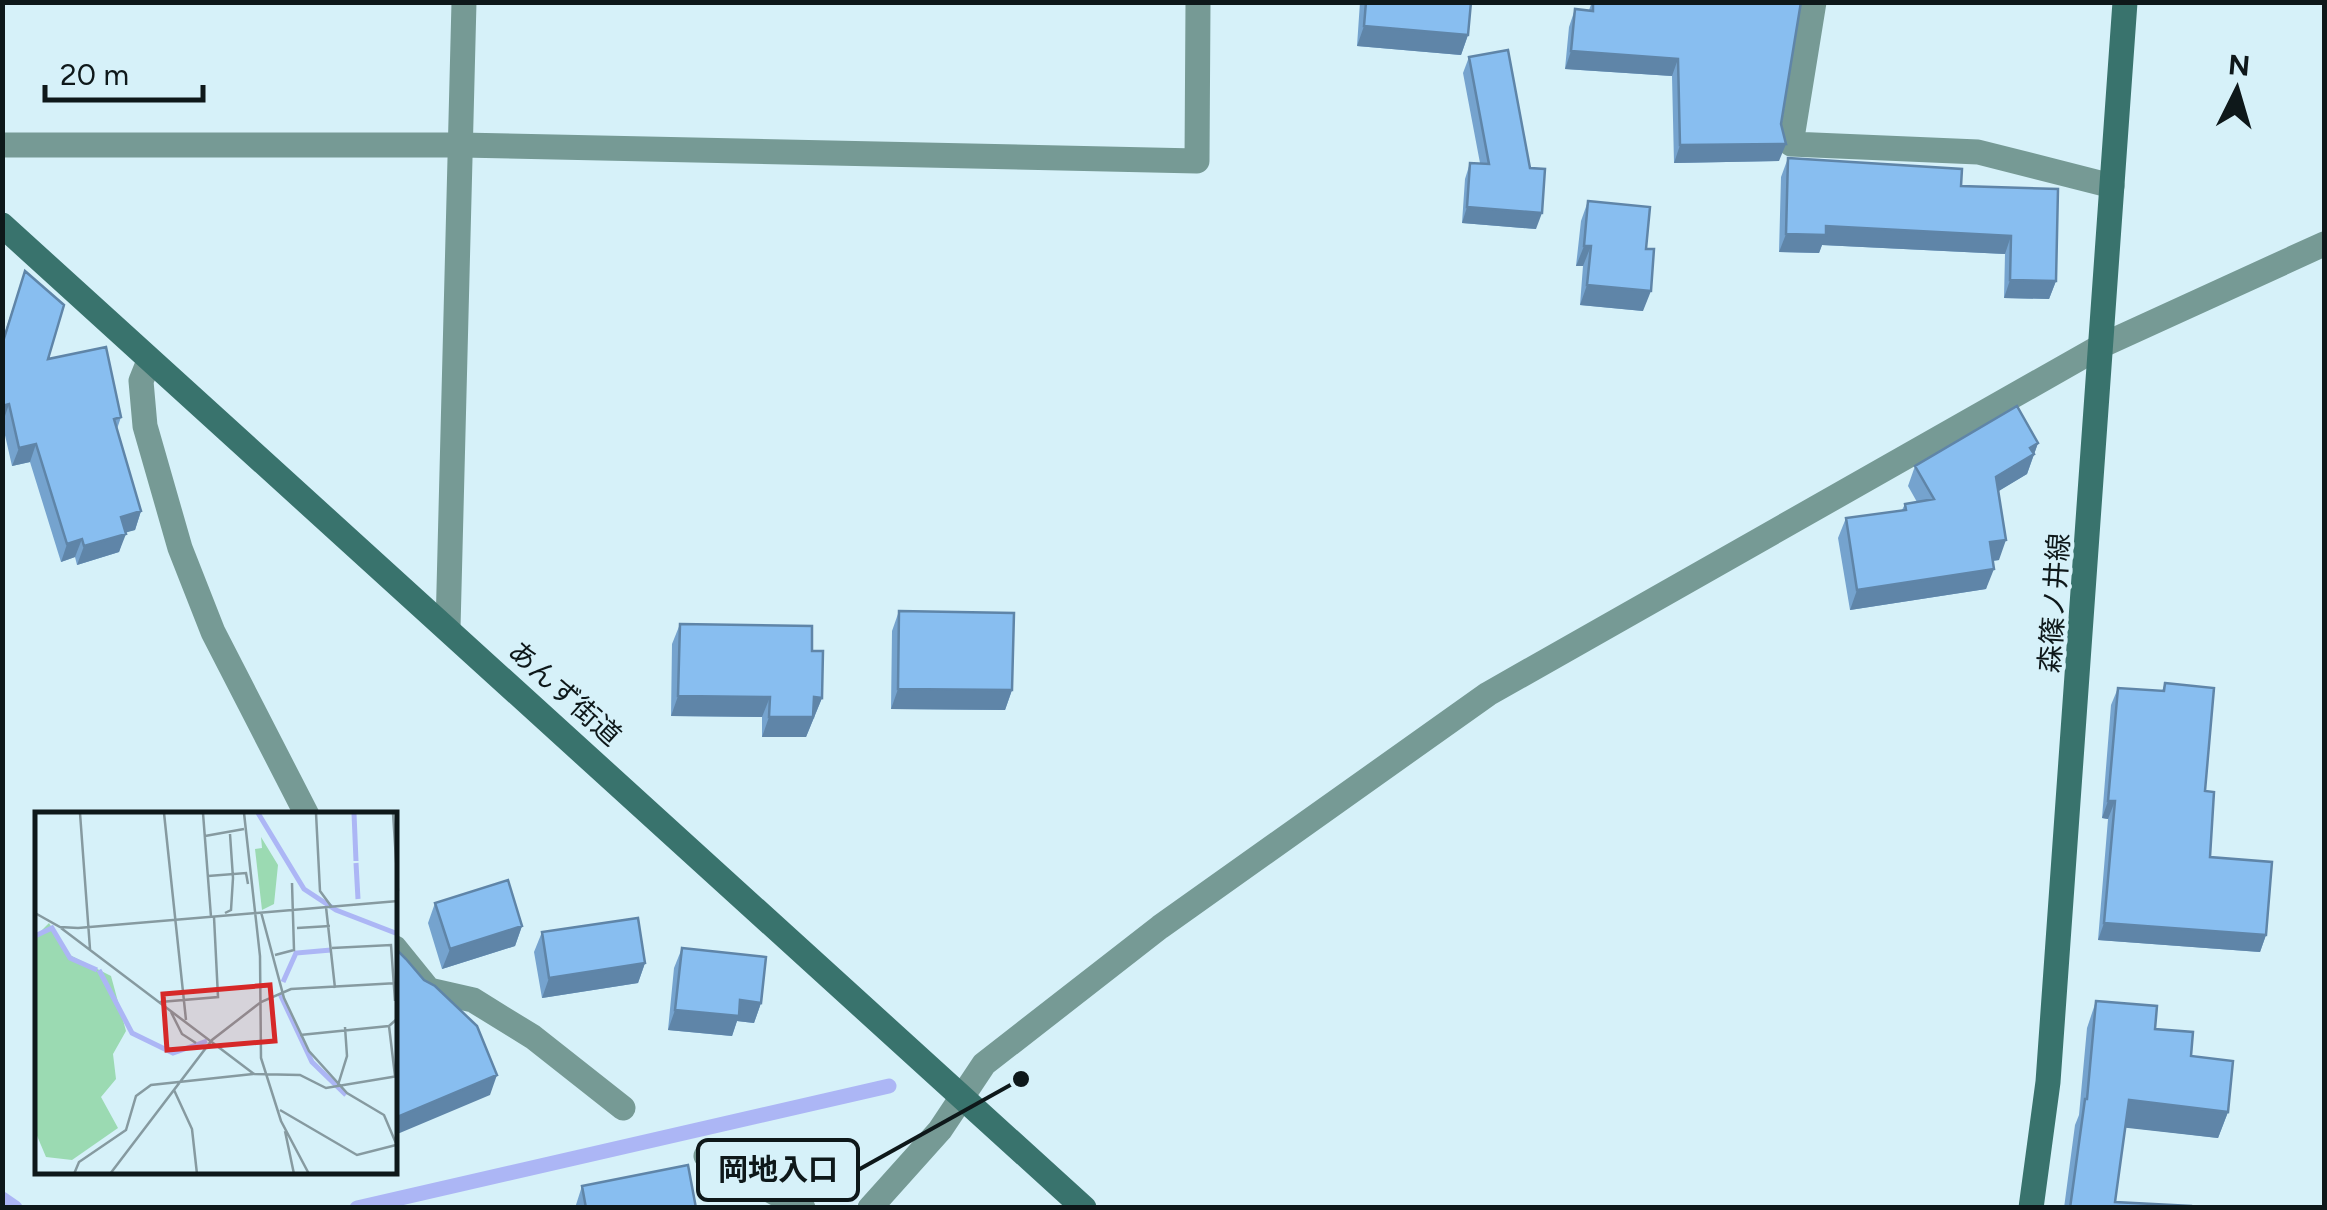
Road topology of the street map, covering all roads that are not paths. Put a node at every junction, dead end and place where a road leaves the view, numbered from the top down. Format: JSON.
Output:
{"nodes":[{"id":1,"x":464,"y":2,"type":"edge"},
{"id":2,"x":1198,"y":2,"type":"edge"},
{"id":3,"x":1814,"y":2,"type":"edge"},
{"id":4,"x":2125,"y":2,"type":"edge"},
{"id":5,"x":461,"y":145,"type":"junction"},
{"id":6,"x":2,"y":146,"type":"edge"},
{"id":7,"x":2112,"y":186,"type":"junction"},
{"id":8,"x":2,"y":225,"type":"edge"},
{"id":9,"x":2324,"y":244,"type":"edge"},
{"id":10,"x":2103,"y":345,"type":"junction"},
{"id":11,"x":149,"y":361,"type":"junction"},
{"id":12,"x":448,"y":628,"type":"junction"},
{"id":13,"x":305,"y":812,"type":"edge"},
{"id":14,"x":398,"y":952,"type":"edge"},
{"id":15,"x":962,"y":1096,"type":"junction"},
{"id":16,"x":623,"y":1108,"type":"dead end"},
{"id":17,"x":706,"y":1156,"type":"dead end"},
{"id":18,"x":803,"y":1208,"type":"edge"},
{"id":19,"x":870,"y":1208,"type":"edge"},
{"id":20,"x":1084,"y":1208,"type":"edge"},
{"id":21,"x":2031,"y":1208,"type":"edge"}],
"edges":[{"from":1,"to":5,"type":"street"},
{"from":2,"to":5,"type":"street"},
{"from":3,"to":7,"type":"street"},
{"from":4,"to":7,"type":"street","name":"森篠ノ井線"},
{"from":5,"to":6,"type":"street"},
{"from":5,"to":12,"type":"street"},
{"from":7,"to":10,"type":"street","name":"森篠ノ井線"},
{"from":8,"to":11,"type":"street","name":"あんず街道"},
{"from":9,"to":10,"type":"street"},
{"from":10,"to":15,"type":"street"},
{"from":10,"to":21,"type":"street","name":"森篠ノ井線"},
{"from":11,"to":12,"type":"street","name":"あんず街道"},
{"from":11,"to":13,"type":"street"},
{"from":12,"to":15,"type":"street","name":"あんず街道"},
{"from":14,"to":16,"type":"street"},
{"from":15,"to":19,"type":"street"},
{"from":15,"to":20,"type":"street","name":"あんず街道"},
{"from":17,"to":18,"type":"street"}]}
